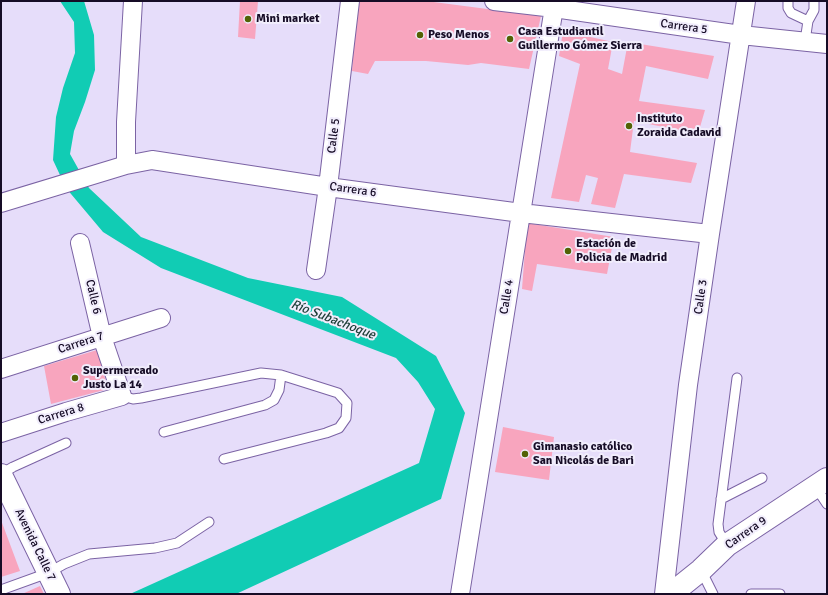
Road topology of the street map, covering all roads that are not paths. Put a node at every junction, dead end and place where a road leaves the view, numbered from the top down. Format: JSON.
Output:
{"nodes":[{"id":1,"x":133,"y":1,"type":"edge"},
{"id":2,"x":350,"y":1,"type":"edge"},
{"id":3,"x":494,"y":1,"type":"edge"},
{"id":4,"x":746,"y":1,"type":"edge"},
{"id":5,"x":788,"y":1,"type":"edge"},
{"id":6,"x":814,"y":1,"type":"edge"},
{"id":7,"x":554,"y":4,"type":"edge"},
{"id":8,"x":808,"y":21,"type":"junction"},
{"id":9,"x":741,"y":35,"type":"junction"},
{"id":10,"x":805,"y":41,"type":"junction"},
{"id":11,"x":827,"y":44,"type":"edge"},
{"id":12,"x":126,"y":165,"type":"junction"},
{"id":13,"x":328,"y":187,"type":"junction"},
{"id":14,"x":1,"y":202,"type":"edge"},
{"id":15,"x":520,"y":213,"type":"junction"},
{"id":16,"x":710,"y":234,"type":"junction"},
{"id":17,"x":80,"y":242,"type":"dead end"},
{"id":18,"x":316,"y":270,"type":"dead end"},
{"id":19,"x":161,"y":318,"type":"dead end"},
{"id":20,"x":102,"y":336,"type":"junction"},
{"id":21,"x":1,"y":369,"type":"edge"},
{"id":22,"x":281,"y":375,"type":"junction"},
{"id":23,"x":737,"y":378,"type":"dead end"},
{"id":24,"x":122,"y":396,"type":"junction"},
{"id":25,"x":164,"y":432,"type":"dead end"},
{"id":26,"x":1,"y":433,"type":"edge"},
{"id":27,"x":66,"y":443,"type":"dead end"},
{"id":28,"x":224,"y":459,"type":"dead end"},
{"id":29,"x":1,"y":474,"type":"edge"},
{"id":30,"x":762,"y":478,"type":"dead end"},
{"id":31,"x":821,"y":483,"type":"edge"},
{"id":32,"x":722,"y":499,"type":"junction"},
{"id":33,"x":827,"y":504,"type":"edge"},
{"id":34,"x":209,"y":522,"type":"dead end"},
{"id":35,"x":727,"y":545,"type":"junction"},
{"id":36,"x":701,"y":570,"type":"junction"},
{"id":37,"x":48,"y":573,"type":"junction"},
{"id":38,"x":1,"y":590,"type":"edge"},
{"id":39,"x":59,"y":594,"type":"edge"},
{"id":40,"x":460,"y":594,"type":"edge"},
{"id":41,"x":664,"y":594,"type":"edge"},
{"id":42,"x":671,"y":594,"type":"edge"},
{"id":43,"x":713,"y":594,"type":"edge"},
{"id":44,"x":752,"y":594,"type":"edge"},
{"id":45,"x":780,"y":594,"type":"edge"}],
"edges":[{"from":1,"to":12,"type":"street"},
{"from":2,"to":13,"type":"street","name":"Calle 5"},
{"from":3,"to":7,"type":"street","name":"Carrera 5"},
{"from":4,"to":9,"type":"street","name":"Calle 3"},
{"from":5,"to":8,"type":"lane"},
{"from":6,"to":8,"type":"lane"},
{"from":7,"to":9,"type":"street","name":"Carrera 5"},
{"from":7,"to":15,"type":"street","name":"Calle 4"},
{"from":8,"to":10,"type":"lane"},
{"from":9,"to":10,"type":"street","name":"Carrera 5"},
{"from":9,"to":16,"type":"street","name":"Calle 3"},
{"from":10,"to":11,"type":"street","name":"Carrera 5"},
{"from":12,"to":13,"type":"street","name":"Carrera 6"},
{"from":12,"to":14,"type":"street","name":"Carrera 6"},
{"from":13,"to":15,"type":"street","name":"Carrera 6"},
{"from":13,"to":18,"type":"street","name":"Calle 5"},
{"from":15,"to":16,"type":"street","name":"Carrera 6"},
{"from":15,"to":40,"type":"street","name":"Calle 4"},
{"from":16,"to":41,"type":"street","name":"Calle 3"},
{"from":17,"to":20,"type":"street","name":"Calle 6"},
{"from":19,"to":20,"type":"street","name":"Carrera 7"},
{"from":20,"to":21,"type":"street","name":"Carrera 7"},
{"from":20,"to":24,"type":"street","name":"Calle 6"},
{"from":22,"to":24,"type":"lane"},
{"from":22,"to":25,"type":"lane"},
{"from":22,"to":28,"type":"lane"},
{"from":23,"to":32,"type":"lane"},
{"from":24,"to":26,"type":"street","name":"Carrera 8"},
{"from":27,"to":29,"type":"lane"},
{"from":29,"to":37,"type":"street","name":"Avenida Calle 7"},
{"from":30,"to":32,"type":"lane"},
{"from":31,"to":33,"type":"lane"},
{"from":31,"to":35,"type":"street","name":"Carrera 9"},
{"from":32,"to":35,"type":"lane"},
{"from":34,"to":37,"type":"lane"},
{"from":35,"to":36,"type":"street","name":"Carrera 9"},
{"from":36,"to":42,"type":"street","name":"Carrera 9"},
{"from":36,"to":43,"type":"lane"},
{"from":37,"to":38,"type":"lane"},
{"from":37,"to":39,"type":"street","name":"Avenida Calle 7"},
{"from":44,"to":45,"type":"lane"}]}
